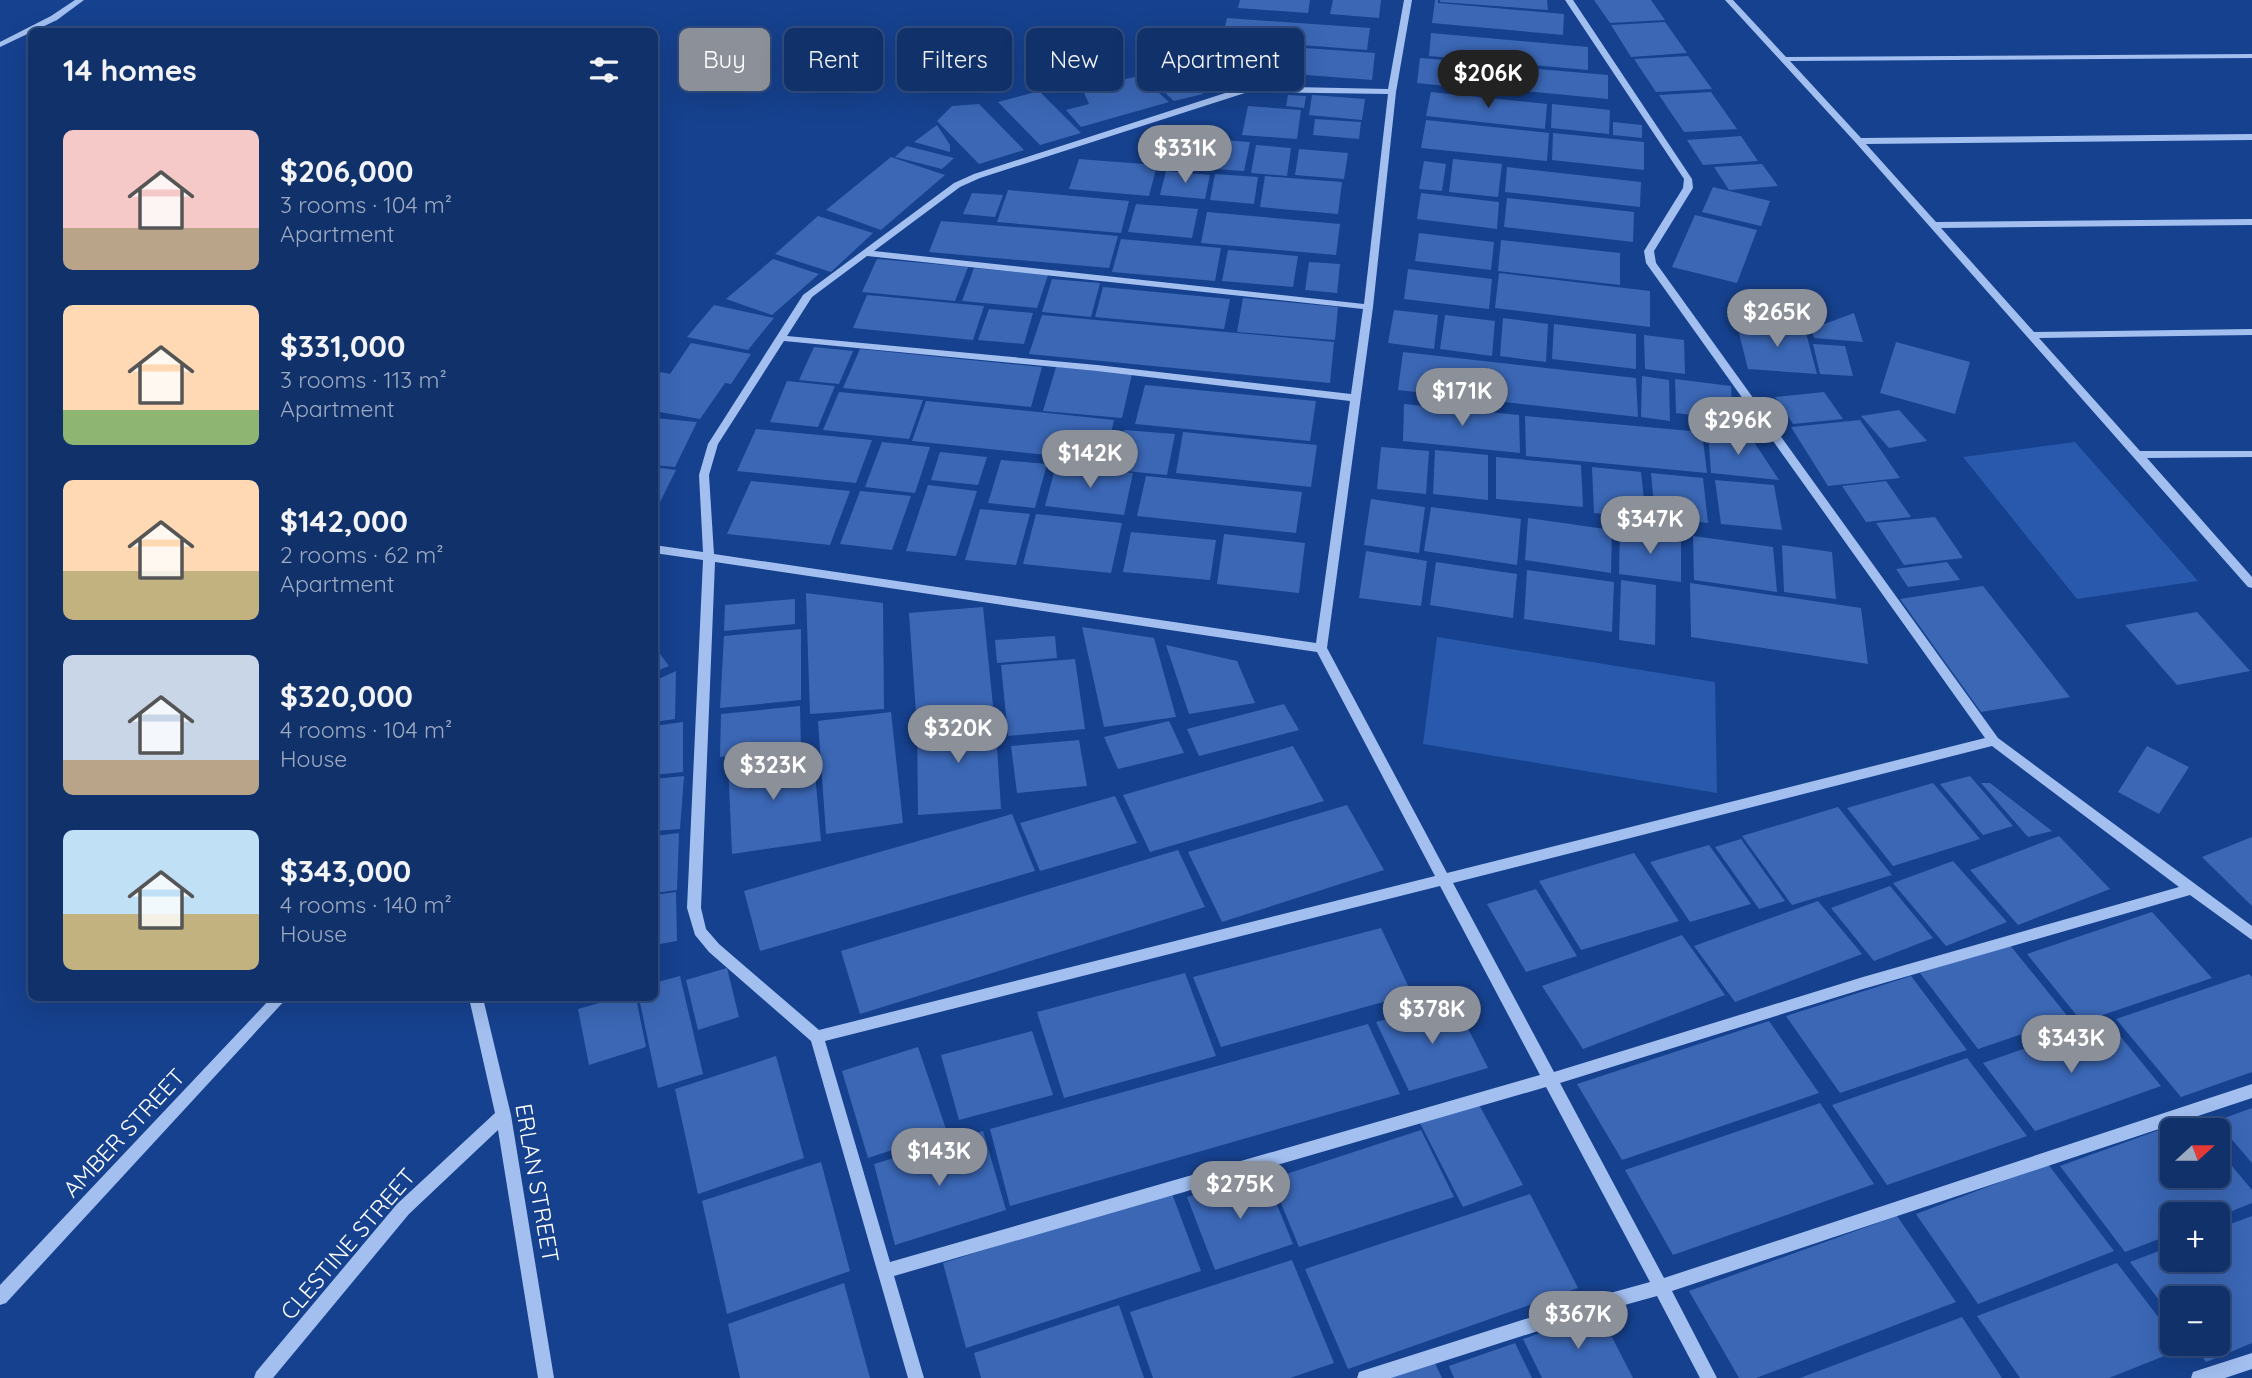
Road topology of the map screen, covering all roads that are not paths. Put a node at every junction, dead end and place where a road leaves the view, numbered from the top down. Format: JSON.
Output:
{"nodes":[{"id":1,"x":80,"y":0,"type":"edge"},
{"id":2,"x":1408,"y":0,"type":"edge"},
{"id":3,"x":1569,"y":0,"type":"edge"},
{"id":4,"x":1729,"y":0,"type":"edge"},
{"id":5,"x":34,"y":28,"type":"edge"},
{"id":6,"x":28,"y":31,"type":"edge"},
{"id":7,"x":0,"y":45,"type":"edge"},
{"id":8,"x":2252,"y":56,"type":"edge"},
{"id":9,"x":1783,"y":59,"type":"junction"},
{"id":10,"x":1392,"y":92,"type":"junction"},
{"id":11,"x":2252,"y":137,"type":"edge"},
{"id":12,"x":1859,"y":141,"type":"junction"},
{"id":13,"x":2252,"y":222,"type":"edge"},
{"id":14,"x":1934,"y":225,"type":"junction"},
{"id":15,"x":865,"y":253,"type":"junction"},
{"id":16,"x":1368,"y":307,"type":"junction"},
{"id":17,"x":2252,"y":332,"type":"edge"},
{"id":18,"x":2031,"y":335,"type":"junction"},
{"id":19,"x":781,"y":338,"type":"junction"},
{"id":20,"x":1356,"y":398,"type":"junction"},
{"id":21,"x":2252,"y":454,"type":"edge"},
{"id":22,"x":2136,"y":455,"type":"junction"},
{"id":23,"x":658,"y":551,"type":"edge"},
{"id":24,"x":709,"y":558,"type":"junction"},
{"id":25,"x":2252,"y":584,"type":"edge"},
{"id":26,"x":1321,"y":648,"type":"junction"},
{"id":27,"x":1994,"y":741,"type":"junction"},
{"id":28,"x":1444,"y":879,"type":"junction"},
{"id":29,"x":2192,"y":889,"type":"junction"},
{"id":30,"x":2252,"y":934,"type":"edge"},
{"id":31,"x":277,"y":1001,"type":"edge"},
{"id":32,"x":477,"y":1001,"type":"edge"},
{"id":33,"x":817,"y":1037,"type":"junction"},
{"id":34,"x":1551,"y":1079,"type":"junction"},
{"id":35,"x":2252,"y":1091,"type":"edge"},
{"id":36,"x":503,"y":1115,"type":"junction"},
{"id":37,"x":885,"y":1270,"type":"junction"},
{"id":38,"x":1661,"y":1287,"type":"junction"},
{"id":39,"x":0,"y":1297,"type":"edge"},
{"id":40,"x":2252,"y":1362,"type":"edge"},
{"id":41,"x":262,"y":1378,"type":"edge"},
{"id":42,"x":546,"y":1378,"type":"edge"},
{"id":43,"x":916,"y":1378,"type":"edge"},
{"id":44,"x":1365,"y":1378,"type":"edge"},
{"id":45,"x":1709,"y":1378,"type":"edge"},
{"id":46,"x":2199,"y":1378,"type":"edge"}],
"edges":[{"from":1,"to":5,"type":"street"},
{"from":2,"to":10,"type":"street"},
{"from":3,"to":27,"type":"street"},
{"from":4,"to":9,"type":"street"},
{"from":6,"to":7,"type":"street"},
{"from":8,"to":9,"type":"street"},
{"from":9,"to":12,"type":"street"},
{"from":10,"to":15,"type":"street"},
{"from":10,"to":16,"type":"street"},
{"from":11,"to":12,"type":"street"},
{"from":12,"to":14,"type":"street"},
{"from":13,"to":14,"type":"street"},
{"from":14,"to":18,"type":"street"},
{"from":15,"to":16,"type":"street"},
{"from":15,"to":19,"type":"street"},
{"from":16,"to":20,"type":"street"},
{"from":17,"to":18,"type":"street"},
{"from":18,"to":22,"type":"street"},
{"from":19,"to":20,"type":"street"},
{"from":19,"to":24,"type":"street"},
{"from":20,"to":26,"type":"street"},
{"from":21,"to":22,"type":"street"},
{"from":22,"to":25,"type":"street"},
{"from":23,"to":24,"type":"street"},
{"from":24,"to":26,"type":"street"},
{"from":24,"to":33,"type":"street"},
{"from":26,"to":28,"type":"street"},
{"from":27,"to":28,"type":"street"},
{"from":27,"to":29,"type":"street"},
{"from":28,"to":33,"type":"street"},
{"from":28,"to":34,"type":"street"},
{"from":29,"to":30,"type":"street"},
{"from":29,"to":34,"type":"street"},
{"from":31,"to":39,"type":"street","name":"AMBER STREET"},
{"from":32,"to":36,"type":"street","name":"ERLAN STREET"},
{"from":33,"to":37,"type":"street"},
{"from":34,"to":37,"type":"street"},
{"from":34,"to":38,"type":"street"},
{"from":35,"to":38,"type":"street"},
{"from":36,"to":41,"type":"street","name":"CLESTINE STREET"},
{"from":36,"to":42,"type":"street","name":"ERLAN STREET"},
{"from":37,"to":43,"type":"street"},
{"from":38,"to":44,"type":"street"},
{"from":38,"to":45,"type":"street"},
{"from":40,"to":46,"type":"street"}]}
